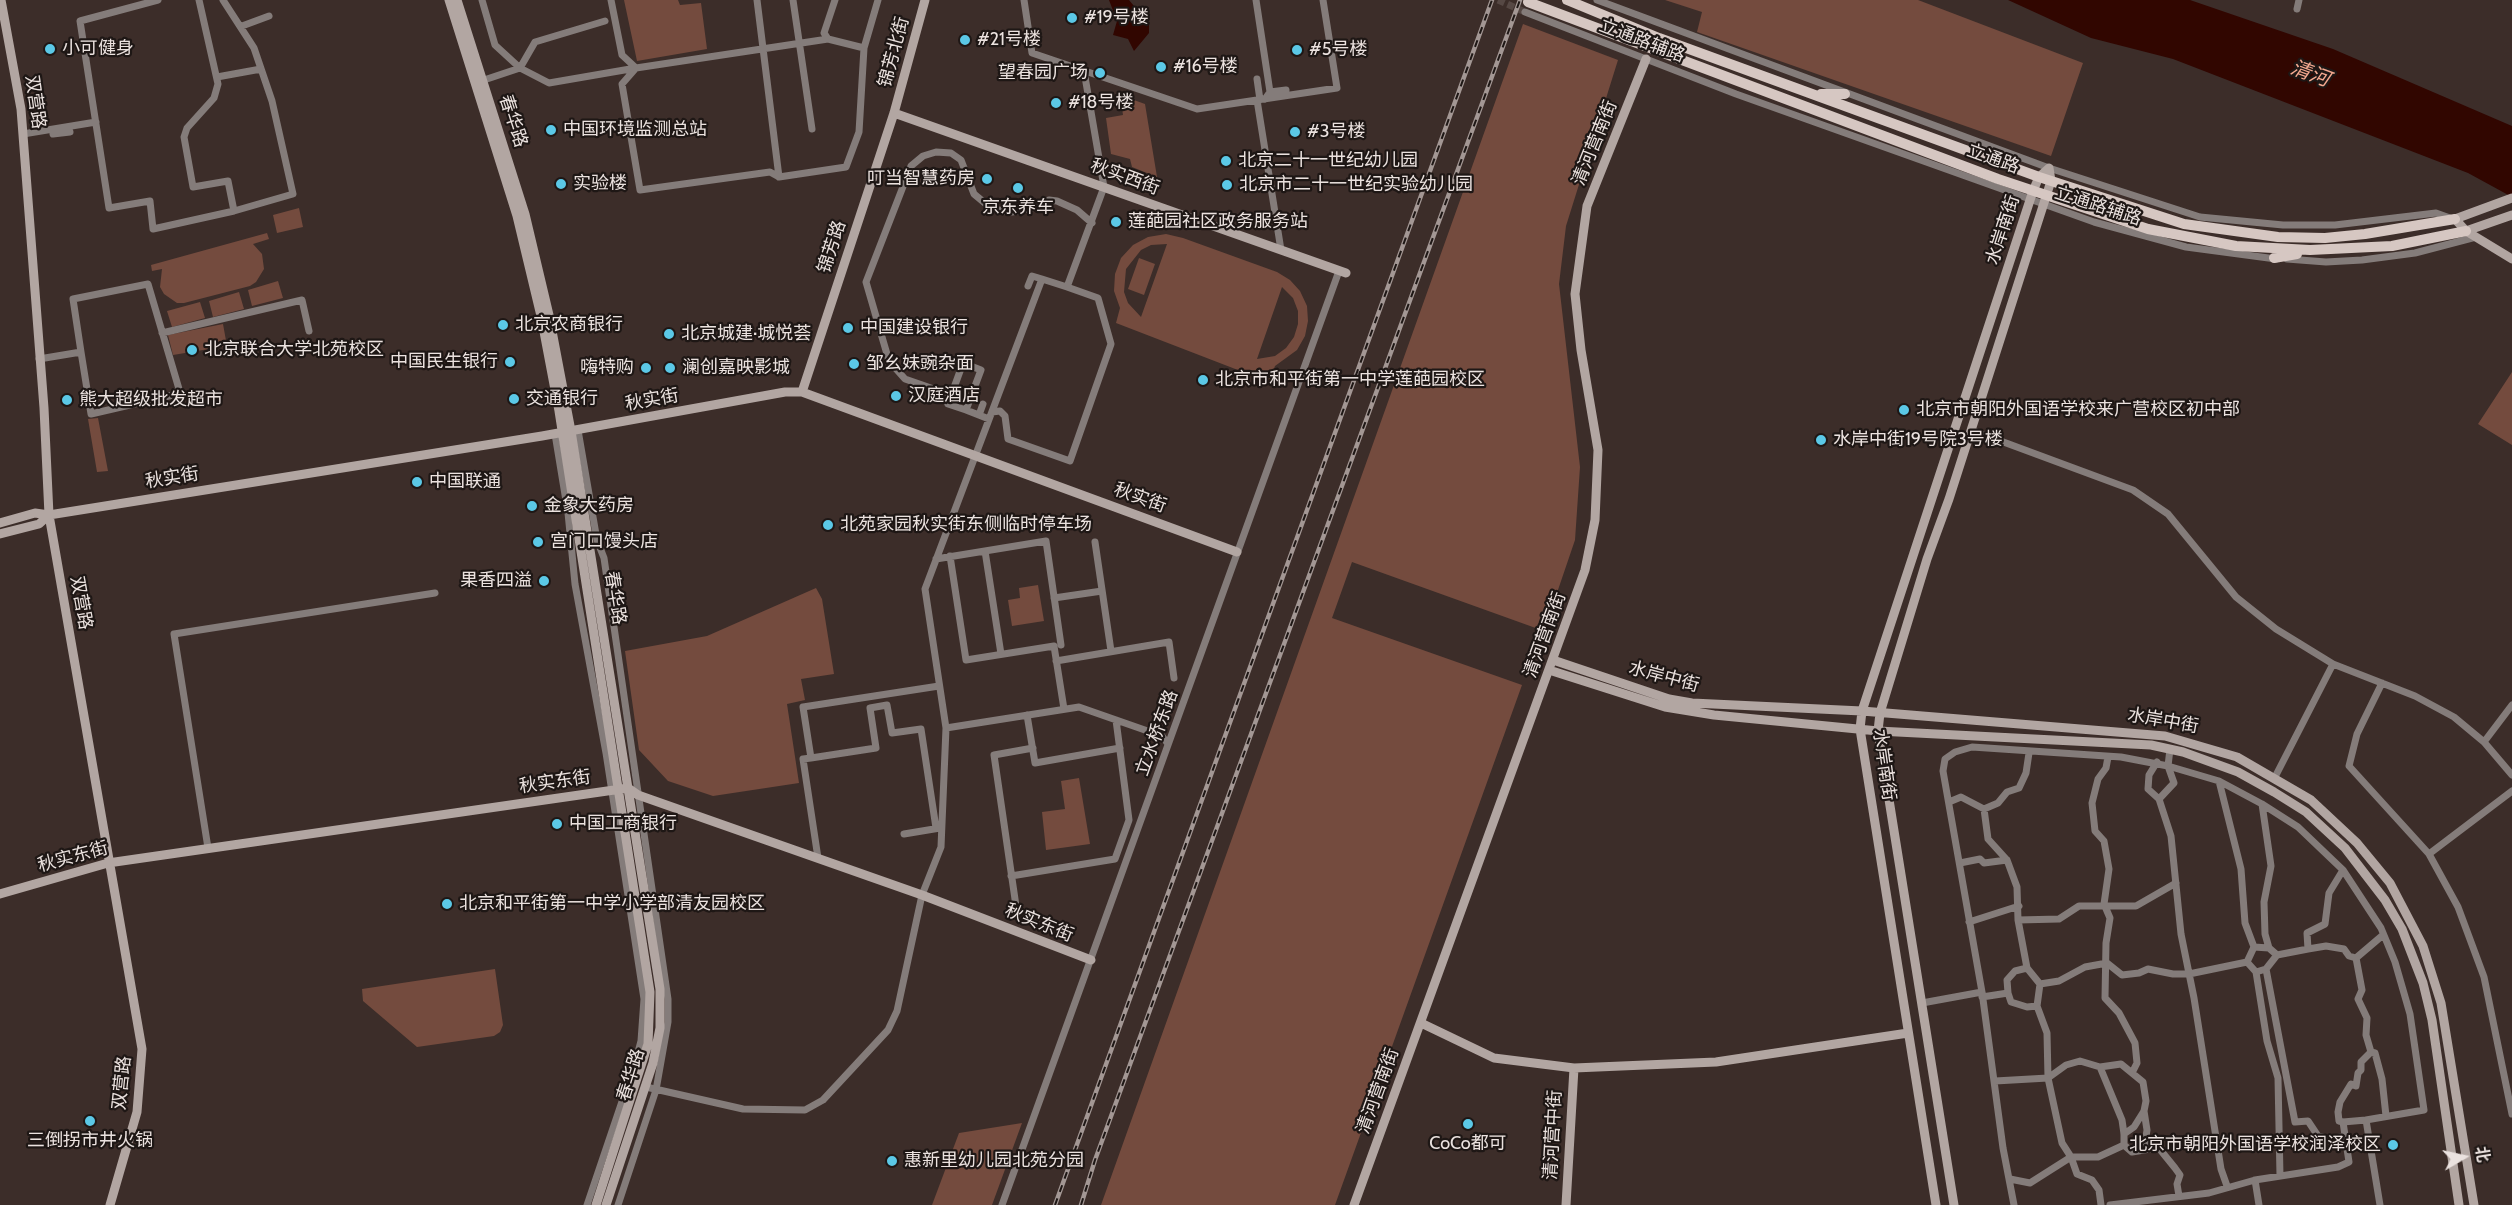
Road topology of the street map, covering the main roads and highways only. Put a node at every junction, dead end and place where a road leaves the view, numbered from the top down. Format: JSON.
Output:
{"nodes":[{"id":1,"x":1567,"y":0,"type":"edge"},
{"id":2,"x":1526,"y":7,"type":"tunnel mouth"},
{"id":3,"x":1813,"y":94,"type":"junction"},
{"id":4,"x":1845,"y":94,"type":"road end"},
{"id":5,"x":1887,"y":138,"type":"junction"},
{"id":6,"x":1901,"y":153,"type":"road end"},
{"id":7,"x":2456,"y":219,"type":"road end"},
{"id":8,"x":2471,"y":234,"type":"road end"},
{"id":9,"x":2321,"y":250,"type":"junction"},
{"id":10,"x":2274,"y":258,"type":"road end"}],
"edges":[{"from":1,"to":3,"type":"main road","name":"立通路"},
{"from":2,"to":5,"type":"main road","name":"立通路"},
{"from":3,"to":4,"type":"main road"},
{"from":3,"to":7,"type":"main road","name":"立通路"},
{"from":5,"to":6,"type":"main road"},
{"from":5,"to":9,"type":"main road","name":"立通路"},
{"from":8,"to":9,"type":"main road","name":"立通路"},
{"from":9,"to":10,"type":"main road"}]}
